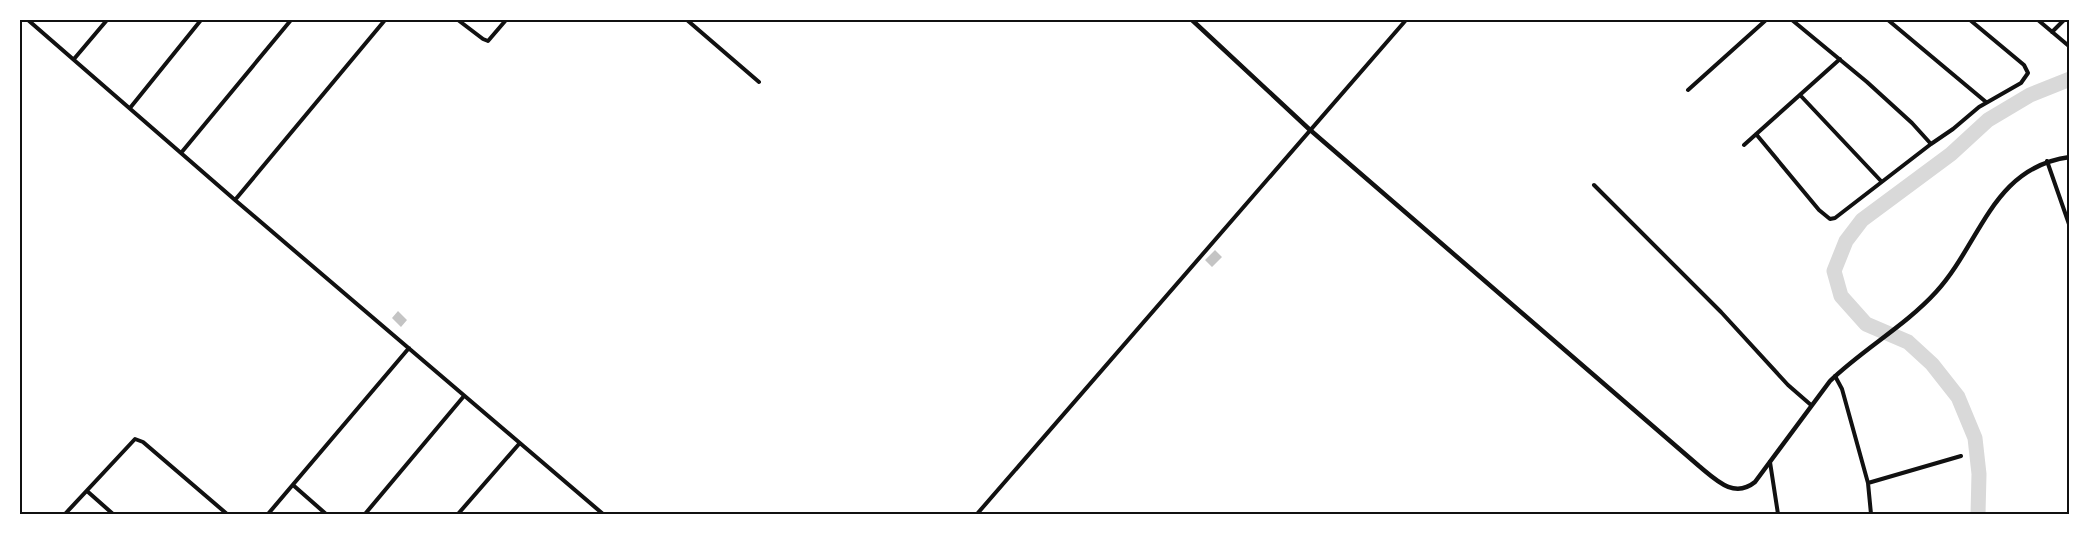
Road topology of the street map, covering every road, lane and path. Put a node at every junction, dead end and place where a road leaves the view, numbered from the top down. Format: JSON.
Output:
{"nodes":[{"id":1,"x":28,"y":20,"type":"edge"},
{"id":2,"x":107,"y":20,"type":"edge"},
{"id":3,"x":201,"y":20,"type":"edge"},
{"id":4,"x":291,"y":20,"type":"edge"},
{"id":5,"x":385,"y":20,"type":"edge"},
{"id":6,"x":458,"y":20,"type":"edge"},
{"id":7,"x":506,"y":20,"type":"edge"},
{"id":8,"x":687,"y":20,"type":"edge"},
{"id":9,"x":1192,"y":20,"type":"edge"},
{"id":10,"x":1406,"y":20,"type":"edge"},
{"id":11,"x":1766,"y":20,"type":"edge"},
{"id":12,"x":1792,"y":20,"type":"edge"},
{"id":13,"x":1888,"y":20,"type":"edge"},
{"id":14,"x":1970,"y":20,"type":"edge"},
{"id":15,"x":2038,"y":20,"type":"edge"},
{"id":16,"x":2064,"y":20,"type":"edge"},
{"id":17,"x":2052,"y":32,"type":"junction"},
{"id":18,"x":2070,"y":47,"type":"edge"},
{"id":19,"x":74,"y":59,"type":"junction"},
{"id":20,"x":1840,"y":59,"type":"junction"},
{"id":21,"x":759,"y":82,"type":"dead end"},
{"id":22,"x":1688,"y":90,"type":"dead end"},
{"id":23,"x":1800,"y":95,"type":"junction"},
{"id":24,"x":1986,"y":102,"type":"junction"},
{"id":25,"x":130,"y":108,"type":"junction"},
{"id":26,"x":1310,"y":129,"type":"junction"},
{"id":27,"x":1756,"y":134,"type":"junction"},
{"id":28,"x":1931,"y":144,"type":"junction"},
{"id":29,"x":1744,"y":145,"type":"dead end"},
{"id":30,"x":181,"y":153,"type":"junction"},
{"id":31,"x":2070,"y":157,"type":"edge"},
{"id":32,"x":2047,"y":161,"type":"junction"},
{"id":33,"x":1881,"y":181,"type":"junction"},
{"id":34,"x":1594,"y":185,"type":"dead end"},
{"id":35,"x":235,"y":200,"type":"junction"},
{"id":36,"x":2070,"y":226,"type":"edge"},
{"id":37,"x":409,"y":348,"type":"junction"},
{"id":38,"x":1835,"y":376,"type":"junction"},
{"id":39,"x":464,"y":396,"type":"junction"},
{"id":40,"x":1811,"y":405,"type":"junction"},
{"id":41,"x":519,"y":444,"type":"junction"},
{"id":42,"x":1961,"y":456,"type":"dead end"},
{"id":43,"x":1770,"y":461,"type":"junction"},
{"id":44,"x":1868,"y":483,"type":"junction"},
{"id":45,"x":293,"y":485,"type":"junction"},
{"id":46,"x":87,"y":491,"type":"junction"},
{"id":47,"x":65,"y":514,"type":"edge"},
{"id":48,"x":113,"y":514,"type":"edge"},
{"id":49,"x":226,"y":514,"type":"edge"},
{"id":50,"x":268,"y":514,"type":"edge"},
{"id":51,"x":326,"y":514,"type":"edge"},
{"id":52,"x":365,"y":514,"type":"edge"},
{"id":53,"x":458,"y":514,"type":"edge"},
{"id":54,"x":603,"y":514,"type":"edge"},
{"id":55,"x":977,"y":514,"type":"edge"},
{"id":56,"x":1778,"y":514,"type":"edge"},
{"id":57,"x":1871,"y":514,"type":"edge"}],
"edges":[{"from":1,"to":19,"type":"street"},
{"from":2,"to":19,"type":"street"},
{"from":3,"to":25,"type":"street"},
{"from":4,"to":30,"type":"street"},
{"from":5,"to":35,"type":"street"},
{"from":6,"to":7,"type":"street"},
{"from":8,"to":21,"type":"street"},
{"from":9,"to":26,"type":"street"},
{"from":10,"to":26,"type":"street"},
{"from":11,"to":22,"type":"street"},
{"from":12,"to":20,"type":"street"},
{"from":13,"to":24,"type":"street"},
{"from":14,"to":24,"type":"street"},
{"from":15,"to":17,"type":"street"},
{"from":16,"to":17,"type":"street"},
{"from":17,"to":18,"type":"street"},
{"from":19,"to":25,"type":"street"},
{"from":20,"to":23,"type":"street"},
{"from":20,"to":28,"type":"street"},
{"from":23,"to":27,"type":"street"},
{"from":23,"to":33,"type":"street"},
{"from":24,"to":28,"type":"street"},
{"from":25,"to":30,"type":"street"},
{"from":26,"to":43,"type":"street"},
{"from":26,"to":55,"type":"street"},
{"from":27,"to":29,"type":"street"},
{"from":27,"to":33,"type":"street"},
{"from":28,"to":33,"type":"street"},
{"from":30,"to":35,"type":"street"},
{"from":31,"to":32,"type":"street"},
{"from":32,"to":36,"type":"street"},
{"from":32,"to":38,"type":"street"},
{"from":34,"to":40,"type":"street"},
{"from":35,"to":37,"type":"street"},
{"from":37,"to":39,"type":"street"},
{"from":37,"to":45,"type":"street"},
{"from":38,"to":40,"type":"street"},
{"from":38,"to":44,"type":"street"},
{"from":39,"to":41,"type":"street"},
{"from":39,"to":52,"type":"street"},
{"from":40,"to":43,"type":"street"},
{"from":41,"to":53,"type":"street"},
{"from":41,"to":54,"type":"street"},
{"from":42,"to":44,"type":"street"},
{"from":43,"to":56,"type":"street"},
{"from":44,"to":57,"type":"street"},
{"from":45,"to":50,"type":"street"},
{"from":45,"to":51,"type":"street"},
{"from":46,"to":47,"type":"street"},
{"from":46,"to":48,"type":"street"},
{"from":46,"to":49,"type":"street"}]}
